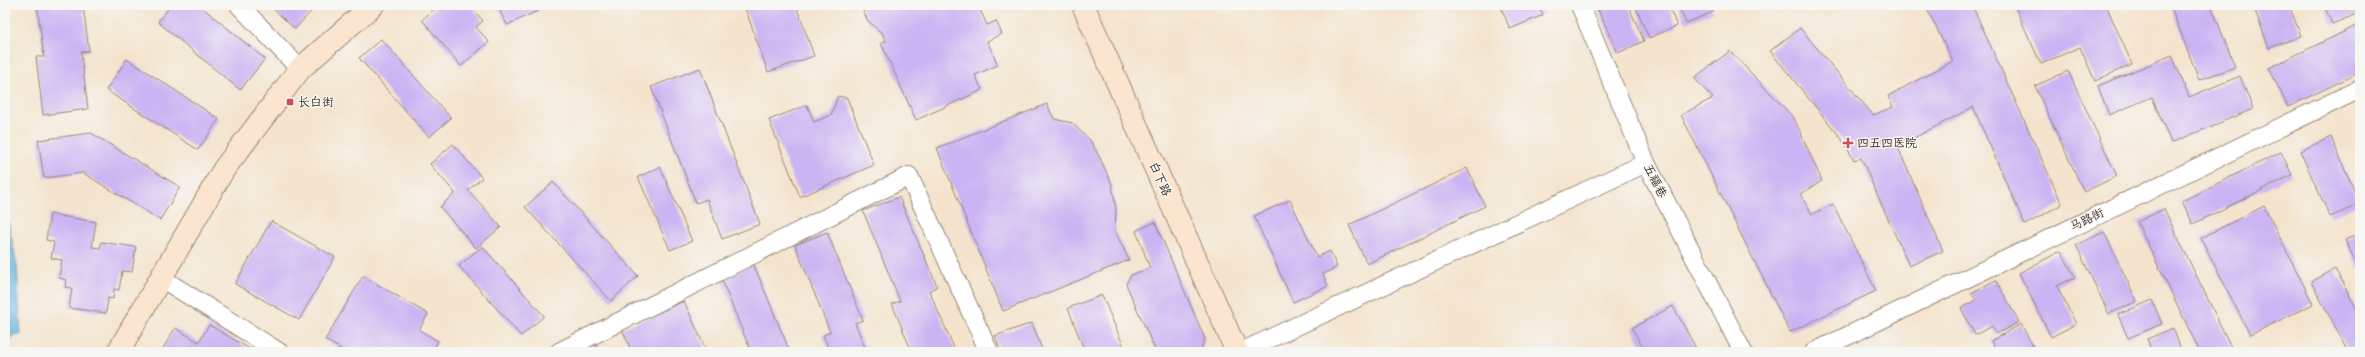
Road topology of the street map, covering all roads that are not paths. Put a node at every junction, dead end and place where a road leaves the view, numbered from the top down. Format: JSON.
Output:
{"nodes":[{"id":1,"x":239,"y":5,"type":"edge"},
{"id":2,"x":374,"y":5,"type":"edge"},
{"id":3,"x":1083,"y":5,"type":"edge"},
{"id":4,"x":1580,"y":5,"type":"edge"},
{"id":5,"x":300,"y":69,"type":"junction"},
{"id":6,"x":2360,"y":89,"type":"edge"},
{"id":7,"x":1646,"y":163,"type":"junction"},
{"id":8,"x":161,"y":278,"type":"junction"},
{"id":9,"x":118,"y":352,"type":"edge"},
{"id":10,"x":279,"y":352,"type":"edge"},
{"id":11,"x":558,"y":352,"type":"edge"},
{"id":12,"x":989,"y":352,"type":"edge"},
{"id":13,"x":1237,"y":352,"type":"edge"},
{"id":14,"x":1241,"y":352,"type":"edge"},
{"id":15,"x":1743,"y":352,"type":"edge"},
{"id":16,"x":1814,"y":352,"type":"edge"}],
"edges":[{"from":1,"to":5,"type":"street"},
{"from":2,"to":5,"type":"street"},
{"from":3,"to":13,"type":"street","name":"白下路"},
{"from":4,"to":7,"type":"street","name":"五福巷"},
{"from":5,"to":8,"type":"street"},
{"from":6,"to":16,"type":"street","name":"马路街"},
{"from":7,"to":14,"type":"street"},
{"from":7,"to":15,"type":"street","name":"五福巷"},
{"from":8,"to":9,"type":"street"},
{"from":8,"to":10,"type":"street"},
{"from":11,"to":12,"type":"street"}]}
